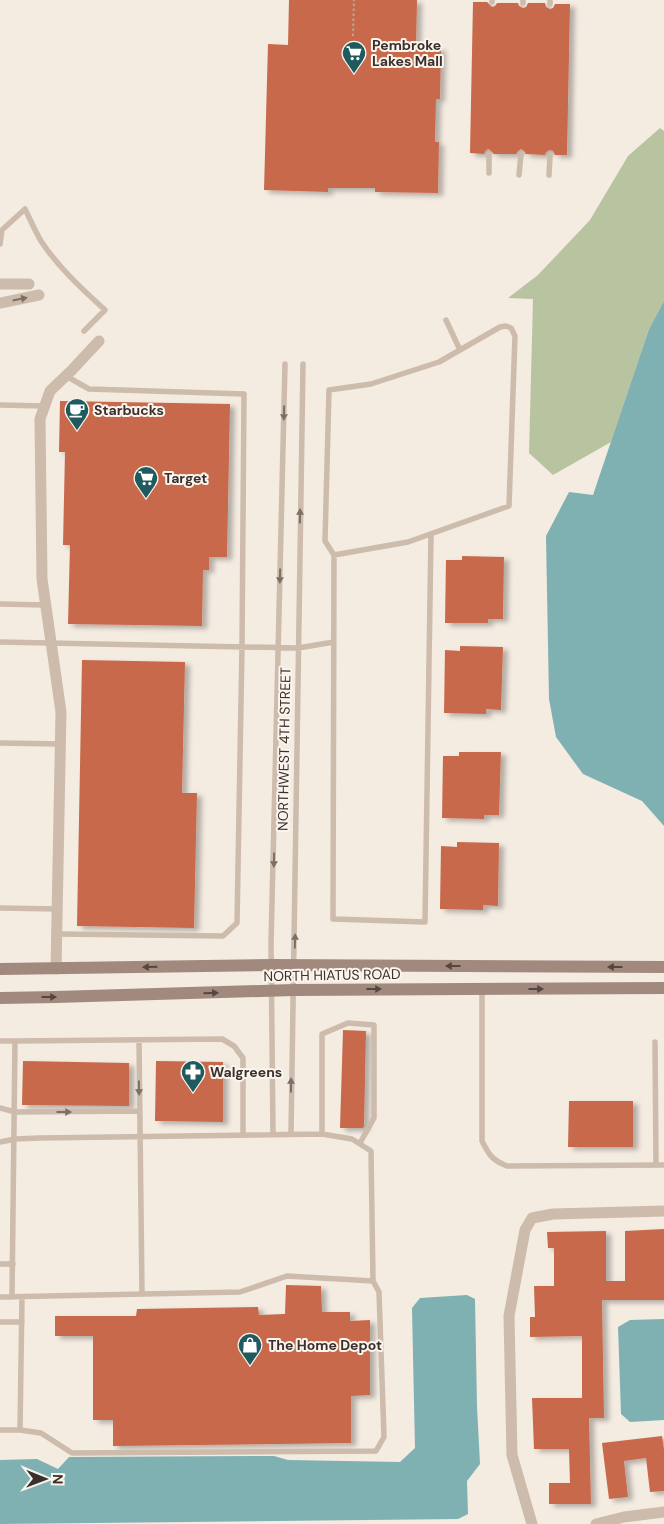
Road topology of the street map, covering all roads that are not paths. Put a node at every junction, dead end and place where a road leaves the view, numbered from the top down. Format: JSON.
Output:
{"nodes":[{"id":1,"x":489,"y":154,"type":"dead end"},
{"id":2,"x":521,"y":154,"type":"dead end"},
{"id":3,"x":550,"y":155,"type":"dead end"},
{"id":4,"x":489,"y":174,"type":"dead end"},
{"id":5,"x":519,"y":174,"type":"dead end"},
{"id":6,"x":549,"y":175,"type":"dead end"},
{"id":7,"x":0,"y":244,"type":"edge"},
{"id":8,"x":0,"y":284,"type":"edge"},
{"id":9,"x":29,"y":284,"type":"dead end"},
{"id":10,"x":39,"y":295,"type":"dead end"},
{"id":11,"x":0,"y":303,"type":"edge"},
{"id":12,"x":446,"y":320,"type":"dead end"},
{"id":13,"x":84,"y":331,"type":"dead end"},
{"id":14,"x":99,"y":341,"type":"dead end"},
{"id":15,"x":460,"y":350,"type":"junction"},
{"id":16,"x":285,"y":364,"type":"dead end"},
{"id":17,"x":303,"y":364,"type":"dead end"},
{"id":18,"x":66,"y":376,"type":"junction"},
{"id":19,"x":0,"y":405,"type":"edge"},
{"id":20,"x":44,"y":406,"type":"junction"},
{"id":21,"x":431,"y":534,"type":"junction"},
{"id":22,"x":334,"y":555,"type":"junction"},
{"id":23,"x":0,"y":604,"type":"edge"},
{"id":24,"x":46,"y":605,"type":"junction"},
{"id":25,"x":0,"y":642,"type":"edge"},
{"id":26,"x":51,"y":642,"type":"junction"},
{"id":27,"x":334,"y":642,"type":"junction"},
{"id":28,"x":242,"y":647,"type":"junction"},
{"id":29,"x":278,"y":648,"type":"junction"},
{"id":30,"x":298,"y":648,"type":"junction"},
{"id":31,"x":0,"y":742,"type":"edge"},
{"id":32,"x":61,"y":744,"type":"junction"},
{"id":33,"x":0,"y":908,"type":"edge"},
{"id":34,"x":58,"y":909,"type":"junction"},
{"id":35,"x":58,"y":934,"type":"junction"},
{"id":36,"x":272,"y":965,"type":"junction"},
{"id":37,"x":294,"y":965,"type":"junction"},
{"id":38,"x":664,"y":967,"type":"edge"},
{"id":39,"x":0,"y":969,"type":"edge"},
{"id":40,"x":56,"y":969,"type":"junction"},
{"id":41,"x":664,"y":988,"type":"edge"},
{"id":42,"x":482,"y":989,"type":"junction"},
{"id":43,"x":293,"y":990,"type":"junction"},
{"id":44,"x":272,"y":991,"type":"junction"},
{"id":45,"x":0,"y":998,"type":"edge"},
{"id":46,"x":139,"y":1040,"type":"junction"},
{"id":47,"x":0,"y":1041,"type":"edge"},
{"id":48,"x":15,"y":1041,"type":"junction"},
{"id":49,"x":655,"y":1042,"type":"dead end"},
{"id":50,"x":0,"y":1108,"type":"edge"},
{"id":51,"x":139,"y":1111,"type":"junction"},
{"id":52,"x":15,"y":1112,"type":"junction"},
{"id":53,"x":243,"y":1134,"type":"junction"},
{"id":54,"x":273,"y":1134,"type":"junction"},
{"id":55,"x":291,"y":1134,"type":"junction"},
{"id":56,"x":322,"y":1134,"type":"junction"},
{"id":57,"x":140,"y":1136,"type":"junction"},
{"id":58,"x":15,"y":1139,"type":"junction"},
{"id":59,"x":0,"y":1142,"type":"edge"},
{"id":60,"x":360,"y":1143,"type":"junction"},
{"id":61,"x":656,"y":1165,"type":"junction"},
{"id":62,"x":664,"y":1165,"type":"edge"},
{"id":63,"x":664,"y":1211,"type":"edge"},
{"id":64,"x":0,"y":1264,"type":"edge"},
{"id":65,"x":13,"y":1264,"type":"junction"},
{"id":66,"x":373,"y":1281,"type":"junction"},
{"id":67,"x":142,"y":1294,"type":"junction"},
{"id":68,"x":0,"y":1297,"type":"edge"},
{"id":69,"x":12,"y":1297,"type":"junction"},
{"id":70,"x":22,"y":1297,"type":"junction"},
{"id":71,"x":0,"y":1322,"type":"edge"},
{"id":72,"x":22,"y":1322,"type":"junction"},
{"id":73,"x":0,"y":1430,"type":"edge"},
{"id":74,"x":20,"y":1430,"type":"junction"},
{"id":75,"x":664,"y":1512,"type":"edge"},
{"id":76,"x":532,"y":1524,"type":"edge"},
{"id":77,"x":596,"y":1524,"type":"edge"}],
"edges":[{"from":1,"to":4,"type":"lane"},
{"from":2,"to":5,"type":"lane"},
{"from":3,"to":6,"type":"lane"},
{"from":7,"to":13,"type":"lane"},
{"from":8,"to":9,"type":"street"},
{"from":11,"to":10,"type":"street","one_way":true},
{"from":12,"to":15,"type":"lane"},
{"from":14,"to":18,"type":"street"},
{"from":15,"to":21,"type":"lane"},
{"from":15,"to":22,"type":"lane"},
{"from":16,"to":29,"type":"lane","name":"NORTHWEST 4TH STREET","one_way":true},
{"from":30,"to":17,"type":"lane","name":"NORTHWEST 4TH STREET","one_way":true},
{"from":18,"to":20,"type":"street"},
{"from":18,"to":28,"type":"lane"},
{"from":19,"to":20,"type":"lane"},
{"from":20,"to":24,"type":"street"},
{"from":21,"to":22,"type":"lane"},
{"from":21,"to":27,"type":"lane"},
{"from":22,"to":27,"type":"lane"},
{"from":23,"to":24,"type":"lane"},
{"from":24,"to":26,"type":"street"},
{"from":25,"to":26,"type":"lane"},
{"from":26,"to":28,"type":"lane"},
{"from":26,"to":32,"type":"street"},
{"from":27,"to":30,"type":"lane"},
{"from":28,"to":29,"type":"lane"},
{"from":28,"to":35,"type":"lane"},
{"from":29,"to":30,"type":"lane"},
{"from":29,"to":36,"type":"lane","name":"NORTHWEST 4TH STREET","one_way":true},
{"from":37,"to":30,"type":"lane","name":"NORTHWEST 4TH STREET","one_way":true},
{"from":31,"to":32,"type":"lane"},
{"from":32,"to":34,"type":"street"},
{"from":33,"to":34,"type":"lane"},
{"from":34,"to":35,"type":"street"},
{"from":35,"to":40,"type":"street"},
{"from":36,"to":37,"type":"main road","name":"NORTH HIATUS ROAD"},
{"from":36,"to":40,"type":"main road","name":"NORTH HIATUS ROAD","one_way":true},
{"from":36,"to":44,"type":"lane","name":"NORTHWEST 4TH STREET"},
{"from":38,"to":37,"type":"main road","name":"NORTH HIATUS ROAD","one_way":true},
{"from":37,"to":43,"type":"lane","name":"NORTHWEST 4TH STREET"},
{"from":39,"to":40,"type":"main road","name":"NORTH HIATUS ROAD"},
{"from":42,"to":41,"type":"main road","name":"NORTH HIATUS ROAD","one_way":true},
{"from":43,"to":42,"type":"main road","name":"NORTH HIATUS ROAD","one_way":true},
{"from":42,"to":61,"type":"lane"},
{"from":43,"to":44,"type":"main road","name":"NORTH HIATUS ROAD"},
{"from":55,"to":43,"type":"lane","name":"NORTHWEST 4TH STREET","one_way":true},
{"from":45,"to":44,"type":"main road","name":"NORTH HIATUS ROAD","one_way":true},
{"from":44,"to":54,"type":"lane","name":"NORTHWEST 4TH STREET"},
{"from":46,"to":48,"type":"lane"},
{"from":46,"to":51,"type":"lane","one_way":true},
{"from":46,"to":53,"type":"lane"},
{"from":47,"to":48,"type":"lane"},
{"from":48,"to":52,"type":"lane"},
{"from":49,"to":61,"type":"lane"},
{"from":50,"to":52,"type":"lane"},
{"from":52,"to":51,"type":"lane","one_way":true},
{"from":51,"to":57,"type":"lane"},
{"from":52,"to":58,"type":"lane"},
{"from":53,"to":54,"type":"lane"},
{"from":53,"to":57,"type":"lane"},
{"from":54,"to":55,"type":"lane"},
{"from":55,"to":56,"type":"lane"},
{"from":56,"to":60,"type":"lane"},
{"from":56,"to":60,"type":"lane"},
{"from":57,"to":58,"type":"lane"},
{"from":57,"to":67,"type":"lane"},
{"from":58,"to":59,"type":"lane"},
{"from":58,"to":65,"type":"lane"},
{"from":60,"to":66,"type":"lane"},
{"from":61,"to":62,"type":"lane"},
{"from":63,"to":76,"type":"street"},
{"from":64,"to":65,"type":"lane"},
{"from":65,"to":69,"type":"lane"},
{"from":66,"to":67,"type":"lane"},
{"from":66,"to":74,"type":"lane"},
{"from":67,"to":70,"type":"lane"},
{"from":68,"to":69,"type":"lane"},
{"from":69,"to":70,"type":"lane"},
{"from":70,"to":72,"type":"lane"},
{"from":71,"to":72,"type":"lane"},
{"from":72,"to":74,"type":"lane"},
{"from":73,"to":74,"type":"lane"},
{"from":75,"to":77,"type":"street"}]}
